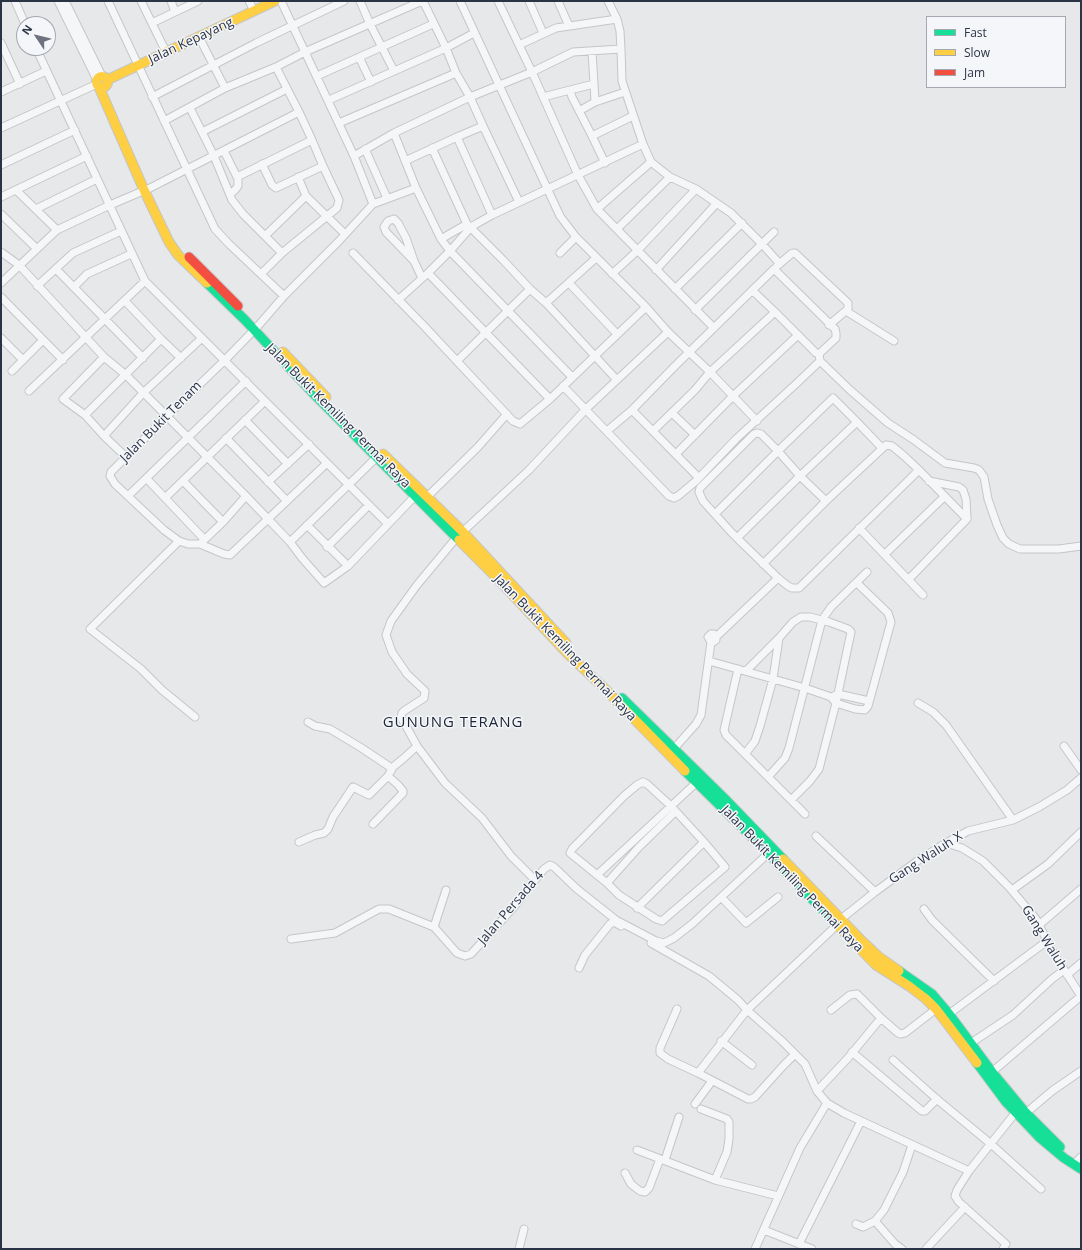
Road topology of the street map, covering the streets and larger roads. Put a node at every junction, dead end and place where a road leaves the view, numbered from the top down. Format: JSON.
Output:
{"nodes":[{"id":1,"x":15,"y":1,"type":"edge"},
{"id":2,"x":58,"y":1,"type":"edge"},
{"id":3,"x":65,"y":1,"type":"edge"},
{"id":4,"x":108,"y":1,"type":"edge"},
{"id":5,"x":141,"y":1,"type":"edge"},
{"id":6,"x":171,"y":1,"type":"edge"},
{"id":7,"x":198,"y":1,"type":"edge"},
{"id":8,"x":249,"y":1,"type":"edge"},
{"id":9,"x":275,"y":1,"type":"edge"},
{"id":10,"x":280,"y":1,"type":"edge"},
{"id":11,"x":344,"y":1,"type":"edge"},
{"id":12,"x":360,"y":1,"type":"edge"},
{"id":13,"x":422,"y":1,"type":"edge"},
{"id":14,"x":460,"y":1,"type":"edge"},
{"id":15,"x":498,"y":1,"type":"edge"},
{"id":16,"x":529,"y":1,"type":"edge"},
{"id":17,"x":558,"y":1,"type":"edge"},
{"id":18,"x":608,"y":1,"type":"edge"},
{"id":19,"x":254,"y":11,"type":"junction"},
{"id":20,"x":176,"y":12,"type":"junction"},
{"id":21,"x":22,"y":16,"type":"edge"},
{"id":22,"x":617,"y":20,"type":"junction"},
{"id":23,"x":152,"y":23,"type":"junction"},
{"id":24,"x":370,"y":24,"type":"junction"},
{"id":25,"x":433,"y":24,"type":"junction"},
{"id":26,"x":293,"y":26,"type":"junction"},
{"id":27,"x":569,"y":26,"type":"junction"},
{"id":28,"x":474,"y":33,"type":"junction"},
{"id":29,"x":543,"y":33,"type":"junction"},
{"id":30,"x":199,"y":37,"type":"junction"},
{"id":31,"x":1,"y":43,"type":"edge"},
{"id":32,"x":519,"y":45,"type":"junction"},
{"id":33,"x":382,"y":46,"type":"junction"},
{"id":34,"x":446,"y":48,"type":"junction"},
{"id":35,"x":621,"y":49,"type":"junction"},
{"id":36,"x":166,"y":52,"type":"junction"},
{"id":37,"x":305,"y":52,"type":"junction"},
{"id":38,"x":592,"y":52,"type":"junction"},
{"id":39,"x":39,"y":56,"type":"edge"},
{"id":40,"x":359,"y":56,"type":"junction"},
{"id":41,"x":138,"y":65,"type":"junction"},
{"id":42,"x":214,"y":65,"type":"junction"},
{"id":43,"x":276,"y":68,"type":"junction"},
{"id":44,"x":46,"y":71,"type":"junction"},
{"id":45,"x":394,"y":72,"type":"junction"},
{"id":46,"x":532,"y":72,"type":"junction"},
{"id":47,"x":456,"y":73,"type":"junction"},
{"id":48,"x":317,"y":76,"type":"junction"},
{"id":49,"x":101,"y":82,"type":"junction"},
{"id":50,"x":371,"y":82,"type":"junction"},
{"id":51,"x":20,"y":84,"type":"junction"},
{"id":52,"x":594,"y":84,"type":"junction"},
{"id":53,"x":499,"y":86,"type":"junction"},
{"id":54,"x":225,"y":88,"type":"junction"},
{"id":55,"x":287,"y":89,"type":"junction"},
{"id":56,"x":570,"y":90,"type":"junction"},
{"id":57,"x":1,"y":92,"type":"edge"},
{"id":58,"x":625,"y":92,"type":"junction"},
{"id":59,"x":152,"y":96,"type":"junction"},
{"id":60,"x":470,"y":97,"type":"junction"},
{"id":61,"x":543,"y":97,"type":"junction"},
{"id":62,"x":329,"y":100,"type":"junction"},
{"id":63,"x":60,"y":101,"type":"junction"},
{"id":64,"x":595,"y":102,"type":"junction"},
{"id":65,"x":190,"y":108,"type":"junction"},
{"id":66,"x":580,"y":111,"type":"junction"},
{"id":67,"x":299,"y":112,"type":"junction"},
{"id":68,"x":633,"y":116,"type":"junction"},
{"id":69,"x":164,"y":121,"type":"junction"},
{"id":70,"x":339,"y":123,"type":"junction"},
{"id":71,"x":483,"y":126,"type":"junction"},
{"id":72,"x":1,"y":128,"type":"edge"},
{"id":73,"x":75,"y":130,"type":"junction"},
{"id":74,"x":202,"y":132,"type":"junction"},
{"id":75,"x":394,"y":133,"type":"junction"},
{"id":76,"x":592,"y":136,"type":"junction"},
{"id":77,"x":457,"y":137,"type":"junction"},
{"id":78,"x":312,"y":140,"type":"junction"},
{"id":79,"x":643,"y":144,"type":"junction"},
{"id":80,"x":432,"y":148,"type":"junction"},
{"id":81,"x":365,"y":149,"type":"junction"},
{"id":82,"x":224,"y":151,"type":"junction"},
{"id":83,"x":87,"y":156,"type":"junction"},
{"id":84,"x":214,"y":156,"type":"junction"},
{"id":85,"x":354,"y":156,"type":"junction"},
{"id":86,"x":405,"y":161,"type":"junction"},
{"id":87,"x":651,"y":162,"type":"junction"},
{"id":88,"x":605,"y":163,"type":"junction"},
{"id":89,"x":262,"y":164,"type":"junction"},
{"id":90,"x":1,"y":165,"type":"edge"},
{"id":91,"x":323,"y":166,"type":"junction"},
{"id":92,"x":186,"y":169,"type":"junction"},
{"id":93,"x":578,"y":175,"type":"junction"},
{"id":94,"x":237,"y":177,"type":"junction"},
{"id":95,"x":298,"y":177,"type":"junction"},
{"id":96,"x":670,"y":177,"type":"junction"},
{"id":97,"x":98,"y":179,"type":"junction"},
{"id":98,"x":416,"y":188,"type":"junction"},
{"id":99,"x":147,"y":189,"type":"junction"},
{"id":100,"x":696,"y":189,"type":"junction"},
{"id":101,"x":16,"y":190,"type":"junction"},
{"id":102,"x":547,"y":190,"type":"junction"},
{"id":103,"x":230,"y":194,"type":"junction"},
{"id":104,"x":306,"y":196,"type":"junction"},
{"id":105,"x":1,"y":197,"type":"edge"},
{"id":106,"x":387,"y":198,"type":"junction"},
{"id":107,"x":519,"y":202,"type":"junction"},
{"id":108,"x":373,"y":204,"type":"junction"},
{"id":109,"x":716,"y":204,"type":"junction"},
{"id":110,"x":110,"y":205,"type":"junction"},
{"id":111,"x":36,"y":209,"type":"junction"},
{"id":112,"x":597,"y":209,"type":"junction"},
{"id":113,"x":1,"y":214,"type":"edge"},
{"id":114,"x":492,"y":215,"type":"junction"},
{"id":115,"x":327,"y":216,"type":"junction"},
{"id":116,"x":742,"y":223,"type":"junction"},
{"id":117,"x":469,"y":226,"type":"junction"},
{"id":118,"x":617,"y":229,"type":"junction"},
{"id":119,"x":57,"y":230,"type":"junction"},
{"id":120,"x":121,"y":231,"type":"junction"},
{"id":121,"x":774,"y":232,"type":"dead end"},
{"id":122,"x":345,"y":234,"type":"junction"},
{"id":123,"x":265,"y":236,"type":"junction"},
{"id":124,"x":576,"y":237,"type":"junction"},
{"id":125,"x":441,"y":239,"type":"junction"},
{"id":126,"x":762,"y":244,"type":"junction"},
{"id":127,"x":36,"y":248,"type":"junction"},
{"id":128,"x":637,"y":250,"type":"junction"},
{"id":129,"x":450,"y":251,"type":"junction"},
{"id":130,"x":1,"y":252,"type":"edge"},
{"id":131,"x":353,"y":252,"type":"dead end"},
{"id":132,"x":282,"y":253,"type":"junction"},
{"id":133,"x":560,"y":253,"type":"dead end"},
{"id":134,"x":132,"y":254,"type":"junction"},
{"id":135,"x":596,"y":258,"type":"junction"},
{"id":136,"x":414,"y":261,"type":"junction"},
{"id":137,"x":19,"y":265,"type":"junction"},
{"id":138,"x":777,"y":267,"type":"junction"},
{"id":139,"x":56,"y":269,"type":"junction"},
{"id":140,"x":656,"y":270,"type":"junction"},
{"id":141,"x":261,"y":274,"type":"junction"},
{"id":142,"x":612,"y":274,"type":"junction"},
{"id":143,"x":425,"y":275,"type":"junction"},
{"id":144,"x":145,"y":281,"type":"junction"},
{"id":145,"x":1,"y":283,"type":"edge"},
{"id":146,"x":569,"y":283,"type":"junction"},
{"id":147,"x":37,"y":286,"type":"junction"},
{"id":148,"x":74,"y":287,"type":"junction"},
{"id":149,"x":530,"y":289,"type":"junction"},
{"id":150,"x":675,"y":290,"type":"junction"},
{"id":151,"x":753,"y":291,"type":"junction"},
{"id":152,"x":284,"y":296,"type":"junction"},
{"id":153,"x":1,"y":297,"type":"edge"},
{"id":154,"x":398,"y":300,"type":"junction"},
{"id":155,"x":125,"y":301,"type":"junction"},
{"id":156,"x":546,"y":304,"type":"junction"},
{"id":157,"x":646,"y":307,"type":"junction"},
{"id":158,"x":508,"y":310,"type":"junction"},
{"id":159,"x":695,"y":310,"type":"junction"},
{"id":160,"x":846,"y":311,"type":"junction"},
{"id":161,"x":775,"y":312,"type":"junction"},
{"id":162,"x":105,"y":320,"type":"junction"},
{"id":163,"x":829,"y":324,"type":"junction"},
{"id":164,"x":256,"y":328,"type":"junction"},
{"id":165,"x":714,"y":328,"type":"junction"},
{"id":166,"x":668,"y":332,"type":"junction"},
{"id":167,"x":486,"y":333,"type":"junction"},
{"id":168,"x":616,"y":334,"type":"junction"},
{"id":169,"x":798,"y":335,"type":"junction"},
{"id":170,"x":1,"y":338,"type":"edge"},
{"id":171,"x":87,"y":338,"type":"junction"},
{"id":172,"x":202,"y":338,"type":"junction"},
{"id":173,"x":161,"y":339,"type":"junction"},
{"id":174,"x":43,"y":340,"type":"junction"},
{"id":175,"x":894,"y":341,"type":"dead end"},
{"id":176,"x":689,"y":352,"type":"junction"},
{"id":177,"x":595,"y":355,"type":"junction"},
{"id":178,"x":104,"y":357,"type":"junction"},
{"id":179,"x":143,"y":358,"type":"junction"},
{"id":180,"x":181,"y":358,"type":"junction"},
{"id":181,"x":820,"y":358,"type":"junction"},
{"id":182,"x":24,"y":360,"type":"junction"},
{"id":183,"x":63,"y":360,"type":"junction"},
{"id":184,"x":225,"y":360,"type":"junction"},
{"id":185,"x":457,"y":361,"type":"junction"},
{"id":186,"x":12,"y":371,"type":"dead end"},
{"id":187,"x":710,"y":372,"type":"junction"},
{"id":188,"x":126,"y":375,"type":"junction"},
{"id":189,"x":572,"y":377,"type":"junction"},
{"id":190,"x":617,"y":380,"type":"junction"},
{"id":191,"x":246,"y":381,"type":"junction"},
{"id":192,"x":563,"y":386,"type":"junction"},
{"id":193,"x":29,"y":392,"type":"dead end"},
{"id":194,"x":143,"y":393,"type":"junction"},
{"id":195,"x":733,"y":396,"type":"junction"},
{"id":196,"x":550,"y":400,"type":"junction"},
{"id":197,"x":265,"y":401,"type":"junction"},
{"id":198,"x":586,"y":409,"type":"junction"},
{"id":199,"x":632,"y":410,"type":"junction"},
{"id":200,"x":672,"y":413,"type":"junction"},
{"id":201,"x":508,"y":414,"type":"junction"},
{"id":202,"x":84,"y":415,"type":"junction"},
{"id":203,"x":167,"y":416,"type":"junction"},
{"id":204,"x":245,"y":420,"type":"junction"},
{"id":205,"x":757,"y":421,"type":"junction"},
{"id":206,"x":857,"y":422,"type":"junction"},
{"id":207,"x":654,"y":430,"type":"junction"},
{"id":208,"x":607,"y":431,"type":"junction"},
{"id":209,"x":695,"y":435,"type":"junction"},
{"id":210,"x":104,"y":436,"type":"junction"},
{"id":211,"x":189,"y":437,"type":"junction"},
{"id":212,"x":226,"y":438,"type":"junction"},
{"id":213,"x":309,"y":444,"type":"junction"},
{"id":214,"x":882,"y":448,"type":"junction"},
{"id":215,"x":778,"y":451,"type":"junction"},
{"id":216,"x":379,"y":454,"type":"junction"},
{"id":217,"x":676,"y":454,"type":"junction"},
{"id":218,"x":207,"y":456,"type":"junction"},
{"id":219,"x":126,"y":457,"type":"junction"},
{"id":220,"x":327,"y":463,"type":"junction"},
{"id":221,"x":288,"y":464,"type":"junction"},
{"id":222,"x":918,"y":470,"type":"junction"},
{"id":223,"x":800,"y":476,"type":"junction"},
{"id":224,"x":699,"y":478,"type":"junction"},
{"id":225,"x":147,"y":479,"type":"junction"},
{"id":226,"x":183,"y":481,"type":"junction"},
{"id":227,"x":930,"y":481,"type":"junction"},
{"id":228,"x":268,"y":482,"type":"junction"},
{"id":229,"x":348,"y":484,"type":"junction"},
{"id":230,"x":416,"y":495,"type":"junction"},
{"id":231,"x":128,"y":496,"type":"junction"},
{"id":232,"x":246,"y":496,"type":"junction"},
{"id":233,"x":428,"y":497,"type":"junction"},
{"id":234,"x":944,"y":497,"type":"junction"},
{"id":235,"x":165,"y":498,"type":"junction"},
{"id":236,"x":287,"y":501,"type":"junction"},
{"id":237,"x":826,"y":501,"type":"junction"},
{"id":238,"x":369,"y":505,"type":"junction"},
{"id":239,"x":714,"y":514,"type":"junction"},
{"id":240,"x":268,"y":518,"type":"junction"},
{"id":241,"x":967,"y":519,"type":"junction"},
{"id":242,"x":222,"y":522,"type":"junction"},
{"id":243,"x":387,"y":523,"type":"junction"},
{"id":244,"x":307,"y":525,"type":"junction"},
{"id":245,"x":859,"y":528,"type":"junction"},
{"id":246,"x":460,"y":534,"type":"junction"},
{"id":247,"x":737,"y":538,"type":"junction"},
{"id":248,"x":179,"y":541,"type":"junction"},
{"id":249,"x":202,"y":541,"type":"junction"},
{"id":250,"x":290,"y":542,"type":"junction"},
{"id":251,"x":1081,"y":546,"type":"edge"},
{"id":252,"x":327,"y":547,"type":"junction"},
{"id":253,"x":885,"y":554,"type":"junction"},
{"id":254,"x":763,"y":564,"type":"junction"},
{"id":255,"x":348,"y":566,"type":"junction"},
{"id":256,"x":867,"y":572,"type":"dead end"},
{"id":257,"x":778,"y":578,"type":"junction"},
{"id":258,"x":909,"y":579,"type":"junction"},
{"id":259,"x":857,"y":583,"type":"junction"},
{"id":260,"x":923,"y":595,"type":"dead end"},
{"id":261,"x":822,"y":620,"type":"junction"},
{"id":262,"x":779,"y":638,"type":"junction"},
{"id":263,"x":709,"y":661,"type":"junction"},
{"id":264,"x":738,"y":669,"type":"junction"},
{"id":265,"x":746,"y":671,"type":"junction"},
{"id":266,"x":773,"y":679,"type":"junction"},
{"id":267,"x":805,"y":688,"type":"junction"},
{"id":268,"x":834,"y":696,"type":"junction"},
{"id":269,"x":869,"y":701,"type":"junction"},
{"id":270,"x":836,"y":703,"type":"junction"},
{"id":271,"x":918,"y":703,"type":"dead end"},
{"id":272,"x":195,"y":717,"type":"dead end"},
{"id":273,"x":308,"y":722,"type":"dead end"},
{"id":274,"x":417,"y":746,"type":"junction"},
{"id":275,"x":1064,"y":746,"type":"dead end"},
{"id":276,"x":671,"y":752,"type":"junction"},
{"id":277,"x":745,"y":754,"type":"junction"},
{"id":278,"x":393,"y":766,"type":"junction"},
{"id":279,"x":1081,"y":770,"type":"edge"},
{"id":280,"x":388,"y":776,"type":"junction"},
{"id":281,"x":768,"y":778,"type":"junction"},
{"id":282,"x":1081,"y":778,"type":"edge"},
{"id":283,"x":696,"y":782,"type":"junction"},
{"id":284,"x":791,"y":800,"type":"junction"},
{"id":285,"x":673,"y":809,"type":"junction"},
{"id":286,"x":805,"y":814,"type":"dead end"},
{"id":287,"x":1013,"y":820,"type":"junction"},
{"id":288,"x":373,"y":824,"type":"dead end"},
{"id":289,"x":1081,"y":832,"type":"edge"},
{"id":290,"x":816,"y":836,"type":"dead end"},
{"id":291,"x":632,"y":841,"type":"junction"},
{"id":292,"x":299,"y":842,"type":"dead end"},
{"id":293,"x":704,"y":842,"type":"junction"},
{"id":294,"x":946,"y":843,"type":"junction"},
{"id":295,"x":639,"y":847,"type":"junction"},
{"id":296,"x":771,"y":852,"type":"junction"},
{"id":297,"x":597,"y":875,"type":"junction"},
{"id":298,"x":535,"y":880,"type":"junction"},
{"id":299,"x":607,"y":883,"type":"junction"},
{"id":300,"x":1081,"y":889,"type":"edge"},
{"id":301,"x":446,"y":890,"type":"dead end"},
{"id":302,"x":1012,"y":890,"type":"junction"},
{"id":303,"x":875,"y":892,"type":"junction"},
{"id":304,"x":778,"y":897,"type":"dead end"},
{"id":305,"x":722,"y":898,"type":"junction"},
{"id":306,"x":637,"y":908,"type":"junction"},
{"id":307,"x":924,"y":910,"type":"dead end"},
{"id":308,"x":838,"y":923,"type":"junction"},
{"id":309,"x":1039,"y":925,"type":"junction"},
{"id":310,"x":434,"y":927,"type":"junction"},
{"id":311,"x":291,"y":939,"type":"dead end"},
{"id":312,"x":1047,"y":941,"type":"junction"},
{"id":313,"x":1081,"y":963,"type":"edge"},
{"id":314,"x":579,"y":968,"type":"dead end"},
{"id":315,"x":1066,"y":972,"type":"junction"},
{"id":316,"x":903,"y":977,"type":"junction"},
{"id":317,"x":994,"y":982,"type":"junction"},
{"id":318,"x":1081,"y":996,"type":"edge"},
{"id":319,"x":677,"y":1009,"type":"dead end"},
{"id":320,"x":936,"y":1009,"type":"junction"},
{"id":321,"x":747,"y":1010,"type":"junction"},
{"id":322,"x":831,"y":1010,"type":"dead end"},
{"id":323,"x":949,"y":1014,"type":"junction"},
{"id":324,"x":881,"y":1018,"type":"junction"},
{"id":325,"x":721,"y":1041,"type":"junction"},
{"id":326,"x":971,"y":1043,"type":"junction"},
{"id":327,"x":852,"y":1052,"type":"junction"},
{"id":328,"x":795,"y":1054,"type":"junction"},
{"id":329,"x":893,"y":1060,"type":"dead end"},
{"id":330,"x":752,"y":1065,"type":"dead end"},
{"id":331,"x":1081,"y":1071,"type":"edge"},
{"id":332,"x":992,"y":1072,"type":"junction"},
{"id":333,"x":698,"y":1073,"type":"junction"},
{"id":334,"x":712,"y":1081,"type":"junction"},
{"id":335,"x":817,"y":1091,"type":"junction"},
{"id":336,"x":937,"y":1099,"type":"junction"},
{"id":337,"x":828,"y":1103,"type":"junction"},
{"id":338,"x":695,"y":1104,"type":"dead end"},
{"id":339,"x":701,"y":1109,"type":"dead end"},
{"id":340,"x":1021,"y":1113,"type":"junction"},
{"id":341,"x":679,"y":1117,"type":"dead end"},
{"id":342,"x":860,"y":1121,"type":"junction"},
{"id":343,"x":991,"y":1144,"type":"junction"},
{"id":344,"x":912,"y":1145,"type":"junction"},
{"id":345,"x":637,"y":1150,"type":"dead end"},
{"id":346,"x":662,"y":1159,"type":"junction"},
{"id":347,"x":1080,"y":1162,"type":"edge"},
{"id":348,"x":969,"y":1171,"type":"junction"},
{"id":349,"x":625,"y":1173,"type":"dead end"},
{"id":350,"x":715,"y":1180,"type":"junction"},
{"id":351,"x":1041,"y":1189,"type":"dead end"},
{"id":352,"x":778,"y":1196,"type":"junction"},
{"id":353,"x":965,"y":1207,"type":"junction"},
{"id":354,"x":875,"y":1221,"type":"junction"},
{"id":355,"x":856,"y":1224,"type":"dead end"},
{"id":356,"x":524,"y":1229,"type":"dead end"},
{"id":357,"x":764,"y":1230,"type":"junction"},
{"id":358,"x":798,"y":1244,"type":"junction"},
{"id":359,"x":519,"y":1249,"type":"edge"},
{"id":360,"x":755,"y":1249,"type":"edge"},
{"id":361,"x":812,"y":1249,"type":"edge"},
{"id":362,"x":902,"y":1249,"type":"edge"},
{"id":363,"x":926,"y":1249,"type":"edge"},
{"id":364,"x":1003,"y":1249,"type":"edge"}],
"edges":[{"from":1,"to":21,"type":"street"},
{"from":2,"to":49,"type":"street"},
{"from":3,"to":49,"type":"street"},
{"from":4,"to":41,"type":"street"},
{"from":5,"to":23,"type":"street"},
{"from":6,"to":20,"type":"street"},
{"from":7,"to":20,"type":"street"},
{"from":8,"to":19,"type":"street"},
{"from":9,"to":19,"type":"street","name":"Jalan Kepayang"},
{"from":10,"to":26,"type":"street"},
{"from":11,"to":26,"type":"street"},
{"from":12,"to":24,"type":"street"},
{"from":13,"to":24,"type":"street"},
{"from":13,"to":25,"type":"street"},
{"from":14,"to":28,"type":"street"},
{"from":15,"to":32,"type":"street"},
{"from":16,"to":29,"type":"street"},
{"from":17,"to":27,"type":"street"},
{"from":18,"to":22,"type":"street"},
{"from":19,"to":30,"type":"street","name":"Jalan Kepayang"},
{"from":20,"to":23,"type":"street"},
{"from":22,"to":27,"type":"street"},
{"from":22,"to":35,"type":"street"},
{"from":23,"to":36,"type":"street"},
{"from":24,"to":33,"type":"street"},
{"from":24,"to":37,"type":"street"},
{"from":25,"to":33,"type":"street"},
{"from":25,"to":34,"type":"street"},
{"from":26,"to":37,"type":"street"},
{"from":26,"to":42,"type":"street"},
{"from":27,"to":29,"type":"street"},
{"from":28,"to":34,"type":"street"},
{"from":28,"to":53,"type":"street"},
{"from":29,"to":32,"type":"street"},
{"from":30,"to":36,"type":"street","name":"Jalan Kepayang"},
{"from":30,"to":42,"type":"street"},
{"from":31,"to":51,"type":"street"},
{"from":32,"to":46,"type":"street"},
{"from":33,"to":40,"type":"street"},
{"from":33,"to":45,"type":"street"},
{"from":34,"to":45,"type":"street"},
{"from":34,"to":47,"type":"street"},
{"from":35,"to":38,"type":"street"},
{"from":35,"to":58,"type":"street"},
{"from":36,"to":41,"type":"street","name":"Jalan Kepayang"},
{"from":37,"to":43,"type":"street"},
{"from":37,"to":48,"type":"street"},
{"from":38,"to":46,"type":"street"},
{"from":38,"to":52,"type":"street"},
{"from":39,"to":44,"type":"street"},
{"from":40,"to":48,"type":"street"},
{"from":40,"to":50,"type":"street"},
{"from":41,"to":49,"type":"street","name":"Jalan Kepayang"},
{"from":41,"to":59,"type":"street"},
{"from":42,"to":54,"type":"street"},
{"from":42,"to":59,"type":"street"},
{"from":43,"to":54,"type":"street"},
{"from":43,"to":55,"type":"street"},
{"from":44,"to":51,"type":"street"},
{"from":44,"to":63,"type":"street"},
{"from":45,"to":50,"type":"street"},
{"from":46,"to":53,"type":"street"},
{"from":46,"to":61,"type":"street"},
{"from":47,"to":60,"type":"street"},
{"from":47,"to":70,"type":"street"},
{"from":48,"to":62,"type":"street"},
{"from":49,"to":63,"type":"street"},
{"from":49,"to":99,"type":"street","name":"Jalan Bukit Kemiling Permai Raya"},
{"from":50,"to":62,"type":"street"},
{"from":51,"to":57,"type":"street"},
{"from":52,"to":56,"type":"street"},
{"from":52,"to":64,"type":"street"},
{"from":53,"to":60,"type":"street"},
{"from":53,"to":102,"type":"street"},
{"from":54,"to":65,"type":"street"},
{"from":55,"to":67,"type":"street"},
{"from":55,"to":74,"type":"street"},
{"from":56,"to":61,"type":"street"},
{"from":56,"to":66,"type":"street"},
{"from":58,"to":64,"type":"street"},
{"from":58,"to":68,"type":"street"},
{"from":59,"to":69,"type":"street"},
{"from":60,"to":71,"type":"street"},
{"from":60,"to":75,"type":"street"},
{"from":61,"to":93,"type":"street"},
{"from":62,"to":70,"type":"street"},
{"from":63,"to":72,"type":"street"},
{"from":63,"to":73,"type":"street"},
{"from":64,"to":66,"type":"street"},
{"from":65,"to":69,"type":"street"},
{"from":65,"to":74,"type":"street"},
{"from":66,"to":76,"type":"street"},
{"from":67,"to":78,"type":"street"},
{"from":67,"to":82,"type":"street"},
{"from":68,"to":76,"type":"street"},
{"from":68,"to":79,"type":"street"},
{"from":69,"to":92,"type":"street"},
{"from":70,"to":85,"type":"street"},
{"from":71,"to":77,"type":"street"},
{"from":71,"to":107,"type":"street"},
{"from":73,"to":83,"type":"street"},
{"from":73,"to":90,"type":"street"},
{"from":74,"to":84,"type":"street"},
{"from":75,"to":81,"type":"street"},
{"from":75,"to":86,"type":"street"},
{"from":76,"to":88,"type":"street"},
{"from":77,"to":80,"type":"street"},
{"from":77,"to":114,"type":"street"},
{"from":78,"to":89,"type":"street"},
{"from":78,"to":91,"type":"street"},
{"from":79,"to":87,"type":"street"},
{"from":79,"to":88,"type":"street"},
{"from":80,"to":86,"type":"street"},
{"from":80,"to":117,"type":"street"},
{"from":81,"to":85,"type":"street"},
{"from":81,"to":106,"type":"street"},
{"from":82,"to":84,"type":"street"},
{"from":82,"to":94,"type":"street"},
{"from":83,"to":97,"type":"street"},
{"from":83,"to":101,"type":"street"},
{"from":84,"to":92,"type":"street"},
{"from":84,"to":103,"type":"street"},
{"from":85,"to":108,"type":"street"},
{"from":86,"to":98,"type":"street"},
{"from":87,"to":96,"type":"street"},
{"from":87,"to":112,"type":"street"},
{"from":88,"to":93,"type":"street"},
{"from":89,"to":94,"type":"street"},
{"from":89,"to":95,"type":"street"},
{"from":91,"to":95,"type":"street"},
{"from":91,"to":115,"type":"street"},
{"from":92,"to":99,"type":"street"},
{"from":92,"to":141,"type":"street"},
{"from":93,"to":102,"type":"street"},
{"from":93,"to":112,"type":"street"},
{"from":94,"to":103,"type":"street"},
{"from":95,"to":104,"type":"street"},
{"from":96,"to":100,"type":"street"},
{"from":96,"to":118,"type":"street"},
{"from":97,"to":110,"type":"street"},
{"from":97,"to":111,"type":"street"},
{"from":98,"to":106,"type":"street"},
{"from":98,"to":125,"type":"street"},
{"from":99,"to":110,"type":"street"},
{"from":99,"to":164,"type":"street","name":"Jalan Bukit Kemiling Permai Raya"},
{"from":100,"to":109,"type":"street"},
{"from":100,"to":128,"type":"street"},
{"from":101,"to":105,"type":"street"},
{"from":101,"to":111,"type":"street"},
{"from":102,"to":107,"type":"street"},
{"from":102,"to":124,"type":"street"},
{"from":103,"to":123,"type":"street"},
{"from":104,"to":115,"type":"street"},
{"from":104,"to":123,"type":"street"},
{"from":106,"to":108,"type":"street"},
{"from":107,"to":114,"type":"street"},
{"from":108,"to":122,"type":"street","name":"Jalan Bukit Tenam"},
{"from":109,"to":116,"type":"street"},
{"from":109,"to":140,"type":"street"},
{"from":110,"to":119,"type":"street"},
{"from":110,"to":120,"type":"street"},
{"from":111,"to":119,"type":"street"},
{"from":112,"to":118,"type":"street"},
{"from":113,"to":127,"type":"street"},
{"from":114,"to":117,"type":"street"},
{"from":115,"to":122,"type":"street"},
{"from":115,"to":132,"type":"street"},
{"from":116,"to":126,"type":"street"},
{"from":116,"to":150,"type":"street"},
{"from":117,"to":125,"type":"street"},
{"from":117,"to":129,"type":"street"},
{"from":117,"to":149,"type":"street"},
{"from":118,"to":128,"type":"street"},
{"from":119,"to":127,"type":"street"},
{"from":120,"to":134,"type":"street"},
{"from":120,"to":139,"type":"street"},
{"from":121,"to":126,"type":"street"},
{"from":122,"to":152,"type":"street","name":"Jalan Bukit Tenam"},
{"from":123,"to":132,"type":"street"},
{"from":124,"to":133,"type":"street"},
{"from":124,"to":135,"type":"street"},
{"from":125,"to":129,"type":"street"},
{"from":126,"to":138,"type":"street"},
{"from":126,"to":159,"type":"street"},
{"from":127,"to":137,"type":"street"},
{"from":128,"to":140,"type":"street"},
{"from":128,"to":142,"type":"street"},
{"from":129,"to":143,"type":"street"},
{"from":129,"to":158,"type":"street"},
{"from":130,"to":137,"type":"street"},
{"from":131,"to":154,"type":"street"},
{"from":132,"to":141,"type":"street"},
{"from":134,"to":144,"type":"street"},
{"from":134,"to":148,"type":"street"},
{"from":135,"to":142,"type":"street"},
{"from":135,"to":146,"type":"street"},
{"from":136,"to":136,"type":"street"},
{"from":136,"to":143,"type":"street"},
{"from":137,"to":145,"type":"street"},
{"from":137,"to":147,"type":"street"},
{"from":138,"to":151,"type":"street"},
{"from":138,"to":160,"type":"street"},
{"from":138,"to":163,"type":"street"},
{"from":139,"to":147,"type":"street"},
{"from":139,"to":148,"type":"street"},
{"from":140,"to":150,"type":"street"},
{"from":141,"to":152,"type":"street"},
{"from":142,"to":157,"type":"street"},
{"from":143,"to":154,"type":"street"},
{"from":143,"to":167,"type":"street"},
{"from":144,"to":155,"type":"street"},
{"from":144,"to":172,"type":"street"},
{"from":146,"to":156,"type":"street"},
{"from":146,"to":168,"type":"street"},
{"from":147,"to":171,"type":"street"},
{"from":148,"to":162,"type":"street"},
{"from":149,"to":156,"type":"street"},
{"from":149,"to":158,"type":"street"},
{"from":150,"to":159,"type":"street"},
{"from":151,"to":161,"type":"street"},
{"from":151,"to":165,"type":"street"},
{"from":152,"to":164,"type":"street","name":"Jalan Bukit Tenam"},
{"from":153,"to":174,"type":"street"},
{"from":154,"to":185,"type":"street"},
{"from":155,"to":162,"type":"street"},
{"from":155,"to":173,"type":"street"},
{"from":156,"to":177,"type":"street"},
{"from":157,"to":166,"type":"street"},
{"from":157,"to":168,"type":"street"},
{"from":158,"to":167,"type":"street"},
{"from":158,"to":189,"type":"street"},
{"from":159,"to":165,"type":"street"},
{"from":160,"to":163,"type":"street"},
{"from":160,"to":175,"type":"street"},
{"from":161,"to":169,"type":"street"},
{"from":161,"to":187,"type":"street"},
{"from":162,"to":171,"type":"street"},
{"from":162,"to":179,"type":"street"},
{"from":163,"to":181,"type":"street"},
{"from":164,"to":184,"type":"street","name":"Jalan Bukit Tenam"},
{"from":164,"to":216,"type":"street","name":"Jalan Bukit Kemiling Permai Raya"},
{"from":165,"to":176,"type":"street"},
{"from":166,"to":176,"type":"street"},
{"from":166,"to":190,"type":"street"},
{"from":167,"to":185,"type":"street"},
{"from":167,"to":196,"type":"street"},
{"from":168,"to":177,"type":"street"},
{"from":169,"to":181,"type":"street"},
{"from":169,"to":195,"type":"street"},
{"from":170,"to":182,"type":"street"},
{"from":171,"to":178,"type":"street"},
{"from":171,"to":183,"type":"street"},
{"from":172,"to":180,"type":"street"},
{"from":172,"to":184,"type":"street"},
{"from":173,"to":179,"type":"street"},
{"from":173,"to":180,"type":"street"},
{"from":174,"to":182,"type":"street"},
{"from":174,"to":183,"type":"street"},
{"from":176,"to":187,"type":"street"},
{"from":176,"to":199,"type":"street"},
{"from":177,"to":189,"type":"street"},
{"from":177,"to":190,"type":"street"},
{"from":178,"to":188,"type":"street"},
{"from":178,"to":202,"type":"street"},
{"from":179,"to":188,"type":"street"},
{"from":180,"to":194,"type":"street"},
{"from":181,"to":205,"type":"street"},
{"from":181,"to":251,"type":"street"},
{"from":182,"to":186,"type":"street"},
{"from":183,"to":193,"type":"street"},
{"from":184,"to":191,"type":"street"},
{"from":184,"to":203,"type":"street","name":"Jalan Bukit Tenam"},
{"from":185,"to":201,"type":"street"},
{"from":187,"to":195,"type":"street"},
{"from":187,"to":200,"type":"street"},
{"from":188,"to":194,"type":"street"},
{"from":188,"to":202,"type":"street"},
{"from":189,"to":192,"type":"street"},
{"from":190,"to":198,"type":"street"},
{"from":191,"to":197,"type":"street"},
{"from":191,"to":211,"type":"street"},
{"from":192,"to":196,"type":"street"},
{"from":192,"to":198,"type":"street"},
{"from":194,"to":203,"type":"street"},
{"from":194,"to":210,"type":"street"},
{"from":195,"to":205,"type":"street"},
{"from":195,"to":209,"type":"street"},
{"from":196,"to":201,"type":"street"},
{"from":197,"to":204,"type":"street"},
{"from":197,"to":213,"type":"street"},
{"from":198,"to":208,"type":"street"},
{"from":198,"to":246,"type":"street"},
{"from":199,"to":207,"type":"street"},
{"from":199,"to":208,"type":"street"},
{"from":200,"to":207,"type":"street"},
{"from":200,"to":209,"type":"street"},
{"from":201,"to":233,"type":"street"},
{"from":202,"to":210,"type":"street"},
{"from":203,"to":211,"type":"street"},
{"from":203,"to":219,"type":"street","name":"Jalan Bukit Tenam"},
{"from":204,"to":212,"type":"street"},
{"from":204,"to":221,"type":"street"},
{"from":205,"to":224,"type":"street"},
{"from":206,"to":214,"type":"street"},
{"from":206,"to":215,"type":"street"},
{"from":206,"to":223,"type":"street"},
{"from":207,"to":217,"type":"street"},
{"from":208,"to":224,"type":"street"},
{"from":209,"to":217,"type":"street"},
{"from":210,"to":219,"type":"street"},
{"from":211,"to":218,"type":"street"},
{"from":211,"to":225,"type":"street"},
{"from":212,"to":218,"type":"street"},
{"from":212,"to":228,"type":"street"},
{"from":213,"to":220,"type":"street"},
{"from":213,"to":221,"type":"street"},
{"from":214,"to":222,"type":"street"},
{"from":214,"to":237,"type":"street"},
{"from":215,"to":223,"type":"street"},
{"from":215,"to":239,"type":"street"},
{"from":215,"to":239,"type":"street"},
{"from":216,"to":229,"type":"street"},
{"from":216,"to":230,"type":"street","name":"Jalan Bukit Kemiling Permai Raya"},
{"from":216,"to":233,"type":"street","name":"Jalan Bukit Kemiling Permai Raya"},
{"from":217,"to":224,"type":"street"},
{"from":218,"to":226,"type":"street"},
{"from":218,"to":232,"type":"street"},
{"from":219,"to":231,"type":"street","name":"Jalan Bukit Tenam"},
{"from":220,"to":229,"type":"street"},
{"from":220,"to":236,"type":"street"},
{"from":221,"to":228,"type":"street"},
{"from":222,"to":227,"type":"street"},
{"from":222,"to":245,"type":"street"},
{"from":223,"to":237,"type":"street"},
{"from":223,"to":247,"type":"street"},
{"from":225,"to":231,"type":"street"},
{"from":225,"to":235,"type":"street"},
{"from":226,"to":235,"type":"street"},
{"from":226,"to":242,"type":"street"},
{"from":227,"to":234,"type":"street"},
{"from":227,"to":241,"type":"street"},
{"from":228,"to":236,"type":"street"},
{"from":229,"to":238,"type":"street"},
{"from":229,"to":244,"type":"street"},
{"from":230,"to":243,"type":"street"},
{"from":230,"to":246,"type":"street","name":"Jalan Bukit Kemiling Permai Raya"},
{"from":231,"to":248,"type":"street","name":"Jalan Bukit Tenam"},
{"from":232,"to":240,"type":"street"},
{"from":232,"to":242,"type":"street"},
{"from":233,"to":246,"type":"street","name":"Jalan Bukit Kemiling Permai Raya"},
{"from":234,"to":241,"type":"street"},
{"from":234,"to":253,"type":"street"},
{"from":235,"to":249,"type":"street"},
{"from":236,"to":240,"type":"street"},
{"from":237,"to":254,"type":"street"},
{"from":238,"to":243,"type":"street"},
{"from":238,"to":252,"type":"street"},
{"from":239,"to":247,"type":"street"},
{"from":240,"to":249,"type":"street"},
{"from":240,"to":250,"type":"street"},
{"from":241,"to":258,"type":"street"},
{"from":242,"to":249,"type":"street"},
{"from":243,"to":255,"type":"street"},
{"from":244,"to":250,"type":"street"},
{"from":244,"to":252,"type":"street"},
{"from":245,"to":253,"type":"street"},
{"from":245,"to":257,"type":"street"},
{"from":246,"to":274,"type":"street"},
{"from":246,"to":276,"type":"street","name":"Jalan Bukit Kemiling Permai Raya"},
{"from":247,"to":254,"type":"street"},
{"from":248,"to":249,"type":"street"},
{"from":248,"to":272,"type":"street"},
{"from":250,"to":255,"type":"street"},
{"from":252,"to":255,"type":"street"},
{"from":253,"to":258,"type":"street"},
{"from":254,"to":257,"type":"street"},
{"from":256,"to":259,"type":"street"},
{"from":257,"to":263,"type":"street"},
{"from":258,"to":260,"type":"street"},
{"from":259,"to":261,"type":"street"},
{"from":259,"to":269,"type":"street"},
{"from":261,"to":262,"type":"street"},
{"from":261,"to":267,"type":"street"},
{"from":261,"to":268,"type":"street"},
{"from":262,"to":265,"type":"street"},
{"from":262,"to":266,"type":"street"},
{"from":263,"to":264,"type":"street"},
{"from":263,"to":276,"type":"street"},
{"from":264,"to":265,"type":"street"},
{"from":264,"to":277,"type":"street"},
{"from":265,"to":266,"type":"street"},
{"from":266,"to":267,"type":"street"},
{"from":266,"to":277,"type":"street"},
{"from":267,"to":268,"type":"street"},
{"from":267,"to":281,"type":"street"},
{"from":268,"to":269,"type":"street"},
{"from":268,"to":270,"type":"street"},
{"from":269,"to":270,"type":"street"},
{"from":270,"to":284,"type":"street"},
{"from":271,"to":287,"type":"street"},
{"from":273,"to":278,"type":"street"},
{"from":274,"to":278,"type":"street"},
{"from":274,"to":298,"type":"street"},
{"from":275,"to":279,"type":"street"},
{"from":276,"to":283,"type":"street","name":"Jalan Bukit Kemiling Permai Raya"},
{"from":276,"to":296,"type":"street","name":"Jalan Bukit Kemiling Permai Raya"},
{"from":277,"to":281,"type":"street"},
{"from":278,"to":280,"type":"street"},
{"from":280,"to":288,"type":"street"},
{"from":280,"to":292,"type":"street"},
{"from":281,"to":284,"type":"street"},
{"from":282,"to":287,"type":"street","name":"Gang Waluh X"},
{"from":283,"to":285,"type":"street"},
{"from":283,"to":296,"type":"street","name":"Jalan Bukit Kemiling Permai Raya"},
{"from":284,"to":286,"type":"street"},
{"from":285,"to":291,"type":"street"},
{"from":285,"to":293,"type":"street"},
{"from":285,"to":295,"type":"street"},
{"from":285,"to":297,"type":"street"},
{"from":287,"to":294,"type":"street","name":"Gang Waluh X"},
{"from":289,"to":302,"type":"street"},
{"from":290,"to":303,"type":"street"},
{"from":291,"to":295,"type":"street"},
{"from":291,"to":297,"type":"street"},
{"from":293,"to":306,"type":"street"},
{"from":293,"to":306,"type":"street"},
{"from":294,"to":302,"type":"street","name":"Gang Waluh"},
{"from":294,"to":303,"type":"street","name":"Gang Waluh X"},
{"from":295,"to":299,"type":"street"},
{"from":296,"to":305,"type":"street","name":"Jalan Persada 4"},
{"from":296,"to":308,"type":"street","name":"Jalan Bukit Kemiling Permai Raya"},
{"from":297,"to":299,"type":"street"},
{"from":298,"to":305,"type":"street","name":"Jalan Persada 4"},
{"from":298,"to":310,"type":"street","name":"Jalan Persada 4"},
{"from":299,"to":306,"type":"street"},
{"from":300,"to":309,"type":"street"},
{"from":301,"to":310,"type":"street"},
{"from":302,"to":309,"type":"street","name":"Gang Waluh"},
{"from":303,"to":308,"type":"street","name":"Gang Waluh X"},
{"from":304,"to":305,"type":"street"},
{"from":307,"to":317,"type":"street"},
{"from":308,"to":316,"type":"street","name":"Jalan Bukit Kemiling Permai Raya"},
{"from":308,"to":321,"type":"street","name":"Gang Waluh X"},
{"from":309,"to":312,"type":"street","name":"Gang Waluh"},
{"from":310,"to":311,"type":"street"},
{"from":312,"to":315,"type":"street","name":"Gang Waluh"},
{"from":312,"to":317,"type":"street"},
{"from":313,"to":315,"type":"street"},
{"from":314,"to":321,"type":"street"},
{"from":315,"to":318,"type":"street","name":"Gang Waluh"},
{"from":315,"to":326,"type":"street"},
{"from":316,"to":320,"type":"street","name":"Jalan Bukit Kemiling Permai Raya"},
{"from":316,"to":323,"type":"street","name":"Jalan Bukit Kemiling Permai Raya"},
{"from":317,"to":323,"type":"street"},
{"from":318,"to":332,"type":"street"},
{"from":319,"to":333,"type":"street"},
{"from":320,"to":324,"type":"street"},
{"from":320,"to":340,"type":"street","name":"Jalan Bukit Kemiling Permai Raya"},
{"from":321,"to":325,"type":"street","name":"Gang Waluh X"},
{"from":321,"to":328,"type":"street"},
{"from":322,"to":324,"type":"street"},
{"from":323,"to":326,"type":"street","name":"Jalan Bukit Kemiling Permai Raya"},
{"from":324,"to":327,"type":"street"},
{"from":325,"to":330,"type":"street"},
{"from":325,"to":333,"type":"street","name":"Gang Waluh X"},
{"from":326,"to":332,"type":"street","name":"Jalan Bukit Kemiling Permai Raya"},
{"from":327,"to":335,"type":"street"},
{"from":327,"to":336,"type":"street"},
{"from":328,"to":334,"type":"street"},
{"from":328,"to":335,"type":"street"},
{"from":329,"to":336,"type":"street"},
{"from":331,"to":340,"type":"street"},
{"from":332,"to":340,"type":"street","name":"Jalan Bukit Kemiling Permai Raya"},
{"from":333,"to":334,"type":"street"},
{"from":334,"to":338,"type":"street"},
{"from":335,"to":337,"type":"street"},
{"from":336,"to":343,"type":"street"},
{"from":337,"to":342,"type":"street"},
{"from":337,"to":352,"type":"street"},
{"from":339,"to":350,"type":"street"},
{"from":340,"to":343,"type":"street"},
{"from":340,"to":347,"type":"street","name":"Jalan Bukit Kemiling Permai Raya"},
{"from":341,"to":346,"type":"street"},
{"from":342,"to":344,"type":"street"},
{"from":342,"to":358,"type":"street"},
{"from":343,"to":348,"type":"street"},
{"from":343,"to":351,"type":"street"},
{"from":344,"to":348,"type":"street"},
{"from":344,"to":354,"type":"street"},
{"from":345,"to":346,"type":"street"},
{"from":346,"to":349,"type":"street"},
{"from":346,"to":350,"type":"street"},
{"from":348,"to":353,"type":"street"},
{"from":350,"to":352,"type":"street"},
{"from":352,"to":357,"type":"street"},
{"from":353,"to":363,"type":"street"},
{"from":353,"to":364,"type":"street"},
{"from":354,"to":355,"type":"street"},
{"from":354,"to":362,"type":"street"},
{"from":356,"to":359,"type":"street"},
{"from":357,"to":358,"type":"street"},
{"from":357,"to":360,"type":"street"},
{"from":358,"to":361,"type":"street"}]}
